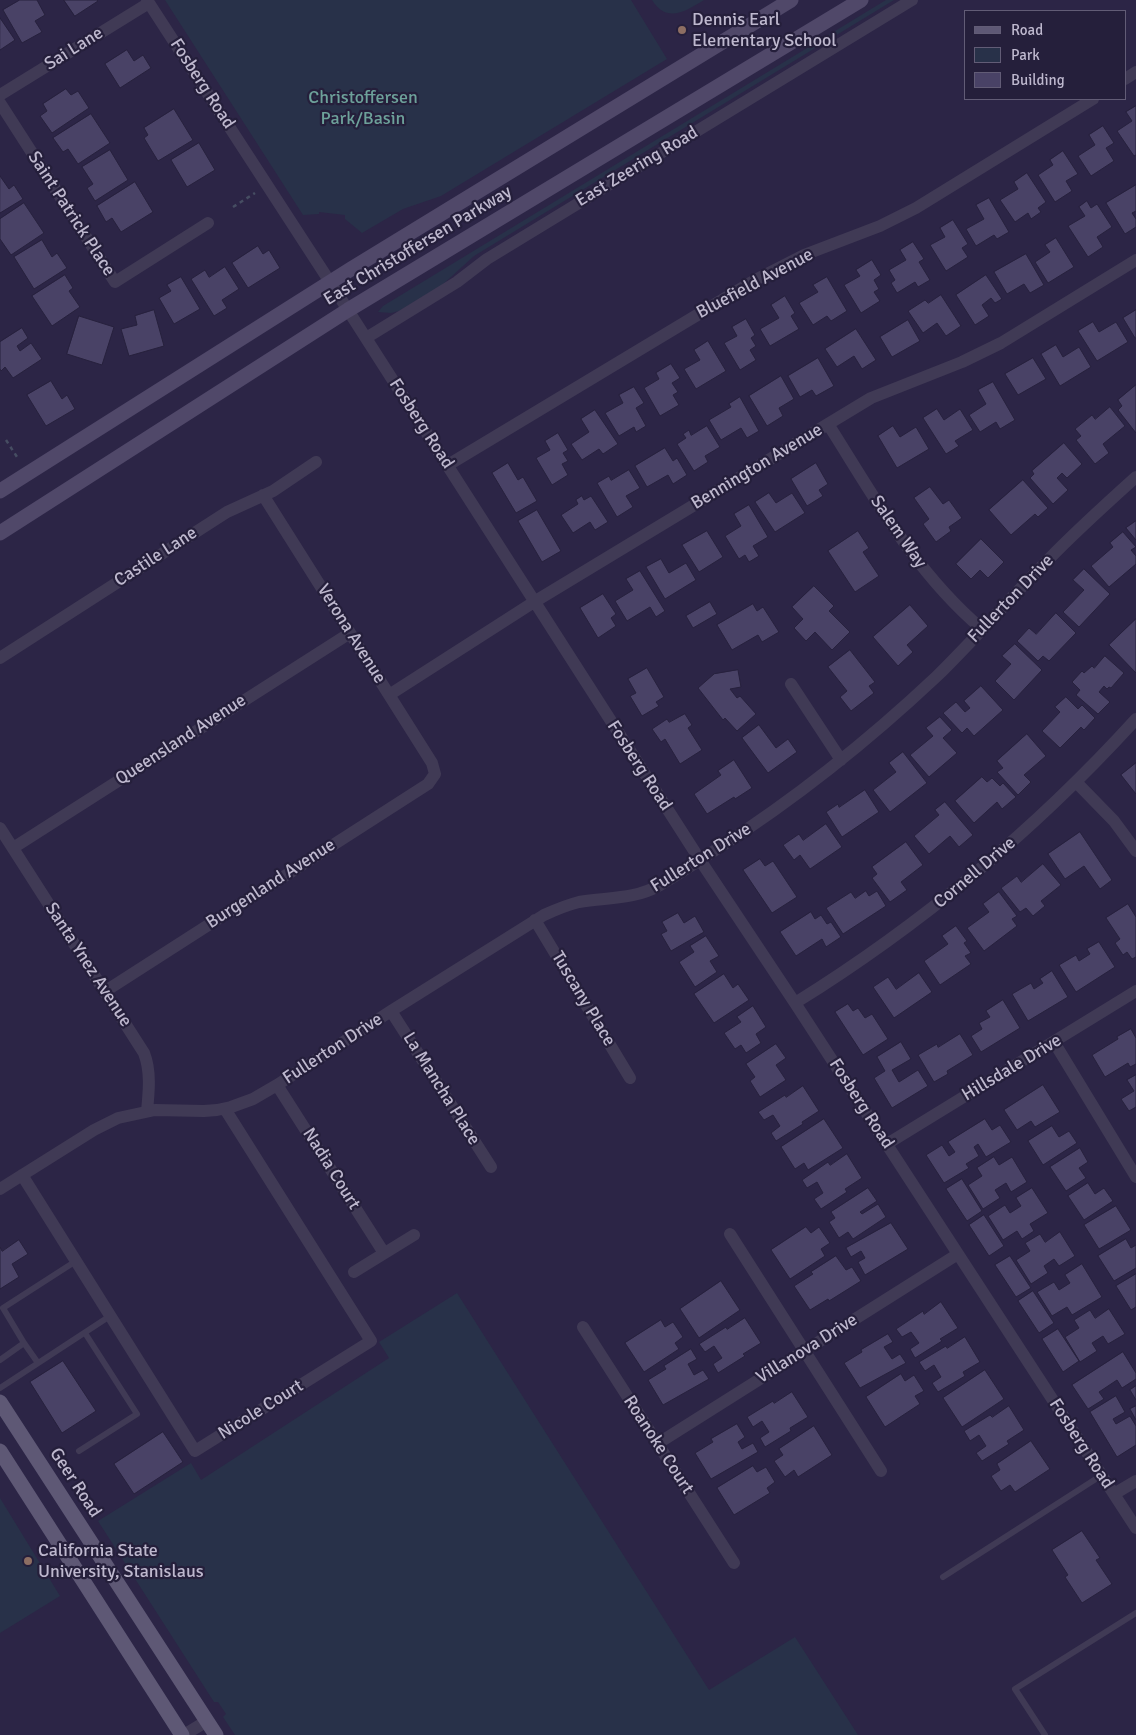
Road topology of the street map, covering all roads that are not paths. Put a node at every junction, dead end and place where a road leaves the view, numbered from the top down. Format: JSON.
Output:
{"nodes":[{"id":1,"x":791,"y":0,"type":"edge"},
{"id":2,"x":861,"y":0,"type":"edge"},
{"id":3,"x":912,"y":0,"type":"edge"},
{"id":4,"x":148,"y":1,"type":"edge"},
{"id":5,"x":0,"y":95,"type":"edge"},
{"id":6,"x":1091,"y":100,"type":"edge"},
{"id":7,"x":0,"y":103,"type":"edge"},
{"id":8,"x":208,"y":223,"type":"dead end"},
{"id":9,"x":1136,"y":260,"type":"edge"},
{"id":10,"x":330,"y":282,"type":"junction"},
{"id":11,"x":348,"y":310,"type":"junction"},
{"id":12,"x":366,"y":338,"type":"junction"},
{"id":13,"x":828,"y":424,"type":"junction"},
{"id":14,"x":316,"y":462,"type":"dead end"},
{"id":15,"x":448,"y":465,"type":"junction"},
{"id":16,"x":1136,"y":477,"type":"edge"},
{"id":17,"x":0,"y":491,"type":"edge"},
{"id":18,"x":264,"y":495,"type":"junction"},
{"id":19,"x":0,"y":533,"type":"edge"},
{"id":20,"x":534,"y":602,"type":"junction"},
{"id":21,"x":982,"y":629,"type":"junction"},
{"id":22,"x":350,"y":633,"type":"junction"},
{"id":23,"x":0,"y":658,"type":"edge"},
{"id":24,"x":791,"y":684,"type":"dead end"},
{"id":25,"x":389,"y":695,"type":"junction"},
{"id":26,"x":1136,"y":719,"type":"edge"},
{"id":27,"x":841,"y":760,"type":"junction"},
{"id":28,"x":435,"y":774,"type":"joint"},
{"id":29,"x":1076,"y":782,"type":"junction"},
{"id":30,"x":0,"y":828,"type":"edge"},
{"id":31,"x":12,"y":848,"type":"junction"},
{"id":32,"x":1136,"y":851,"type":"edge"},
{"id":33,"x":700,"y":860,"type":"junction"},
{"id":34,"x":535,"y":920,"type":"junction"},
{"id":35,"x":1136,"y":991,"type":"edge"},
{"id":36,"x":104,"y":992,"type":"junction"},
{"id":37,"x":795,"y":1003,"type":"junction"},
{"id":38,"x":391,"y":1011,"type":"junction"},
{"id":39,"x":1054,"y":1042,"type":"junction"},
{"id":40,"x":630,"y":1078,"type":"dead end"},
{"id":41,"x":277,"y":1085,"type":"junction"},
{"id":42,"x":225,"y":1109,"type":"junction"},
{"id":43,"x":147,"y":1111,"type":"junction"},
{"id":44,"x":887,"y":1144,"type":"junction"},
{"id":45,"x":491,"y":1167,"type":"dead end"},
{"id":46,"x":22,"y":1175,"type":"junction"},
{"id":47,"x":1136,"y":1177,"type":"edge"},
{"id":48,"x":0,"y":1189,"type":"edge"},
{"id":49,"x":414,"y":1234,"type":"dead end"},
{"id":50,"x":730,"y":1234,"type":"dead end"},
{"id":51,"x":384,"y":1253,"type":"junction"},
{"id":52,"x":958,"y":1254,"type":"junction"},
{"id":53,"x":76,"y":1261,"type":"junction"},
{"id":54,"x":354,"y":1272,"type":"dead end"},
{"id":55,"x":110,"y":1316,"type":"junction"},
{"id":56,"x":583,"y":1327,"type":"dead end"},
{"id":57,"x":85,"y":1333,"type":"junction"},
{"id":58,"x":24,"y":1343,"type":"junction"},
{"id":59,"x":804,"y":1351,"type":"junction"},
{"id":60,"x":0,"y":1360,"type":"edge"},
{"id":61,"x":38,"y":1363,"type":"junction"},
{"id":62,"x":0,"y":1388,"type":"edge"},
{"id":63,"x":0,"y":1402,"type":"edge"},
{"id":64,"x":657,"y":1444,"type":"junction"},
{"id":65,"x":0,"y":1451,"type":"edge"},
{"id":66,"x":79,"y":1451,"type":"dead end"},
{"id":67,"x":881,"y":1471,"type":"dead end"},
{"id":68,"x":1102,"y":1475,"type":"junction"},
{"id":69,"x":1136,"y":1481,"type":"edge"},
{"id":70,"x":1114,"y":1494,"type":"junction"},
{"id":71,"x":1136,"y":1528,"type":"edge"},
{"id":72,"x":734,"y":1563,"type":"dead end"},
{"id":73,"x":944,"y":1577,"type":"dead end"},
{"id":74,"x":1136,"y":1613,"type":"edge"},
{"id":75,"x":206,"y":1721,"type":"junction"},
{"id":76,"x":183,"y":1735,"type":"edge"},
{"id":77,"x":216,"y":1735,"type":"edge"},
{"id":78,"x":1045,"y":1735,"type":"edge"}],
"edges":[{"from":1,"to":10,"type":"street","name":"East Christoffersen Parkway"},
{"from":2,"to":11,"type":"street","name":"East Christoffersen Parkway"},
{"from":3,"to":12,"type":"street","name":"East Zeering Road"},
{"from":4,"to":5,"type":"street","name":"Sai Lane"},
{"from":4,"to":10,"type":"street","name":"Fosberg Road"},
{"from":6,"to":15,"type":"street","name":"Bluefield Avenue"},
{"from":7,"to":8,"type":"street","name":"Saint Patrick Place"},
{"from":9,"to":13,"type":"street","name":"Bennington Avenue"},
{"from":10,"to":11,"type":"street","name":"Fosberg Road"},
{"from":10,"to":17,"type":"street","name":"East Christoffersen Parkway"},
{"from":11,"to":12,"type":"street","name":"Fosberg Road"},
{"from":11,"to":19,"type":"street","name":"East Christoffersen Parkway"},
{"from":12,"to":15,"type":"street","name":"Fosberg Road"},
{"from":13,"to":20,"type":"street","name":"Bennington Avenue"},
{"from":13,"to":21,"type":"street","name":"Salem Way"},
{"from":14,"to":18,"type":"street","name":"Castile Lane"},
{"from":15,"to":20,"type":"street","name":"Fosberg Road"},
{"from":16,"to":21,"type":"street","name":"Fullerton Drive"},
{"from":18,"to":22,"type":"street","name":"Verona Avenue"},
{"from":18,"to":23,"type":"street","name":"Castile Lane"},
{"from":20,"to":25,"type":"street","name":"Bennington Avenue"},
{"from":20,"to":33,"type":"street","name":"Fosberg Road"},
{"from":21,"to":27,"type":"street","name":"Fullerton Drive"},
{"from":22,"to":25,"type":"street","name":"Verona Avenue"},
{"from":22,"to":31,"type":"street","name":"Queensland Avenue"},
{"from":24,"to":27,"type":"street"},
{"from":25,"to":28,"type":"street","name":"Verona Avenue"},
{"from":26,"to":29,"type":"street","name":"Cornell Drive"},
{"from":27,"to":33,"type":"street","name":"Fullerton Drive"},
{"from":28,"to":36,"type":"street","name":"Burgenland Avenue"},
{"from":29,"to":32,"type":"street"},
{"from":29,"to":37,"type":"street","name":"Cornell Drive"},
{"from":30,"to":31,"type":"street","name":"Santa Ynez Avenue"},
{"from":31,"to":36,"type":"street","name":"Santa Ynez Avenue"},
{"from":33,"to":34,"type":"street","name":"Fullerton Drive"},
{"from":33,"to":37,"type":"street","name":"Fosberg Road"},
{"from":34,"to":38,"type":"street","name":"Fullerton Drive"},
{"from":34,"to":40,"type":"street","name":"Tuscany Place"},
{"from":35,"to":39,"type":"street","name":"Hillsdale Drive"},
{"from":36,"to":43,"type":"street","name":"Santa Ynez Avenue"},
{"from":37,"to":44,"type":"street","name":"Fosberg Road"},
{"from":38,"to":41,"type":"street","name":"Fullerton Drive"},
{"from":38,"to":45,"type":"street","name":"La Mancha Place"},
{"from":39,"to":44,"type":"street","name":"Hillsdale Drive"},
{"from":39,"to":47,"type":"street"},
{"from":41,"to":42,"type":"street","name":"Fullerton Drive"},
{"from":41,"to":51,"type":"street","name":"Nadia Court"},
{"from":42,"to":43,"type":"street","name":"Fullerton Drive"},
{"from":42,"to":55,"type":"street","name":"Nicole Court"},
{"from":43,"to":46,"type":"street","name":"Fullerton Drive"},
{"from":44,"to":52,"type":"street","name":"Fosberg Road"},
{"from":46,"to":48,"type":"street","name":"Fullerton Drive"},
{"from":46,"to":53,"type":"street","name":"Nicole Court"},
{"from":49,"to":51,"type":"street"},
{"from":50,"to":59,"type":"street"},
{"from":51,"to":54,"type":"street"},
{"from":52,"to":59,"type":"street","name":"Villanova Drive"},
{"from":52,"to":68,"type":"street","name":"Fosberg Road"},
{"from":53,"to":55,"type":"street","name":"Nicole Court"},
{"from":53,"to":58,"type":"lane"},
{"from":55,"to":57,"type":"lane"},
{"from":56,"to":64,"type":"street","name":"Roanoke Court"},
{"from":57,"to":61,"type":"lane"},
{"from":57,"to":66,"type":"lane"},
{"from":58,"to":60,"type":"lane"},
{"from":58,"to":61,"type":"lane"},
{"from":59,"to":64,"type":"street","name":"Villanova Drive"},
{"from":59,"to":67,"type":"street"},
{"from":61,"to":62,"type":"lane"},
{"from":63,"to":75,"type":"main road","name":"Geer Road"},
{"from":64,"to":72,"type":"street","name":"Roanoke Court"},
{"from":65,"to":76,"type":"main road"},
{"from":68,"to":70,"type":"street","name":"Fosberg Road"},
{"from":68,"to":73,"type":"lane"},
{"from":69,"to":70,"type":"street"},
{"from":70,"to":71,"type":"street","name":"Fosberg Road"},
{"from":74,"to":78,"type":"lane"},
{"from":75,"to":76,"type":"street"},
{"from":75,"to":77,"type":"main road","name":"Geer Road"}]}
